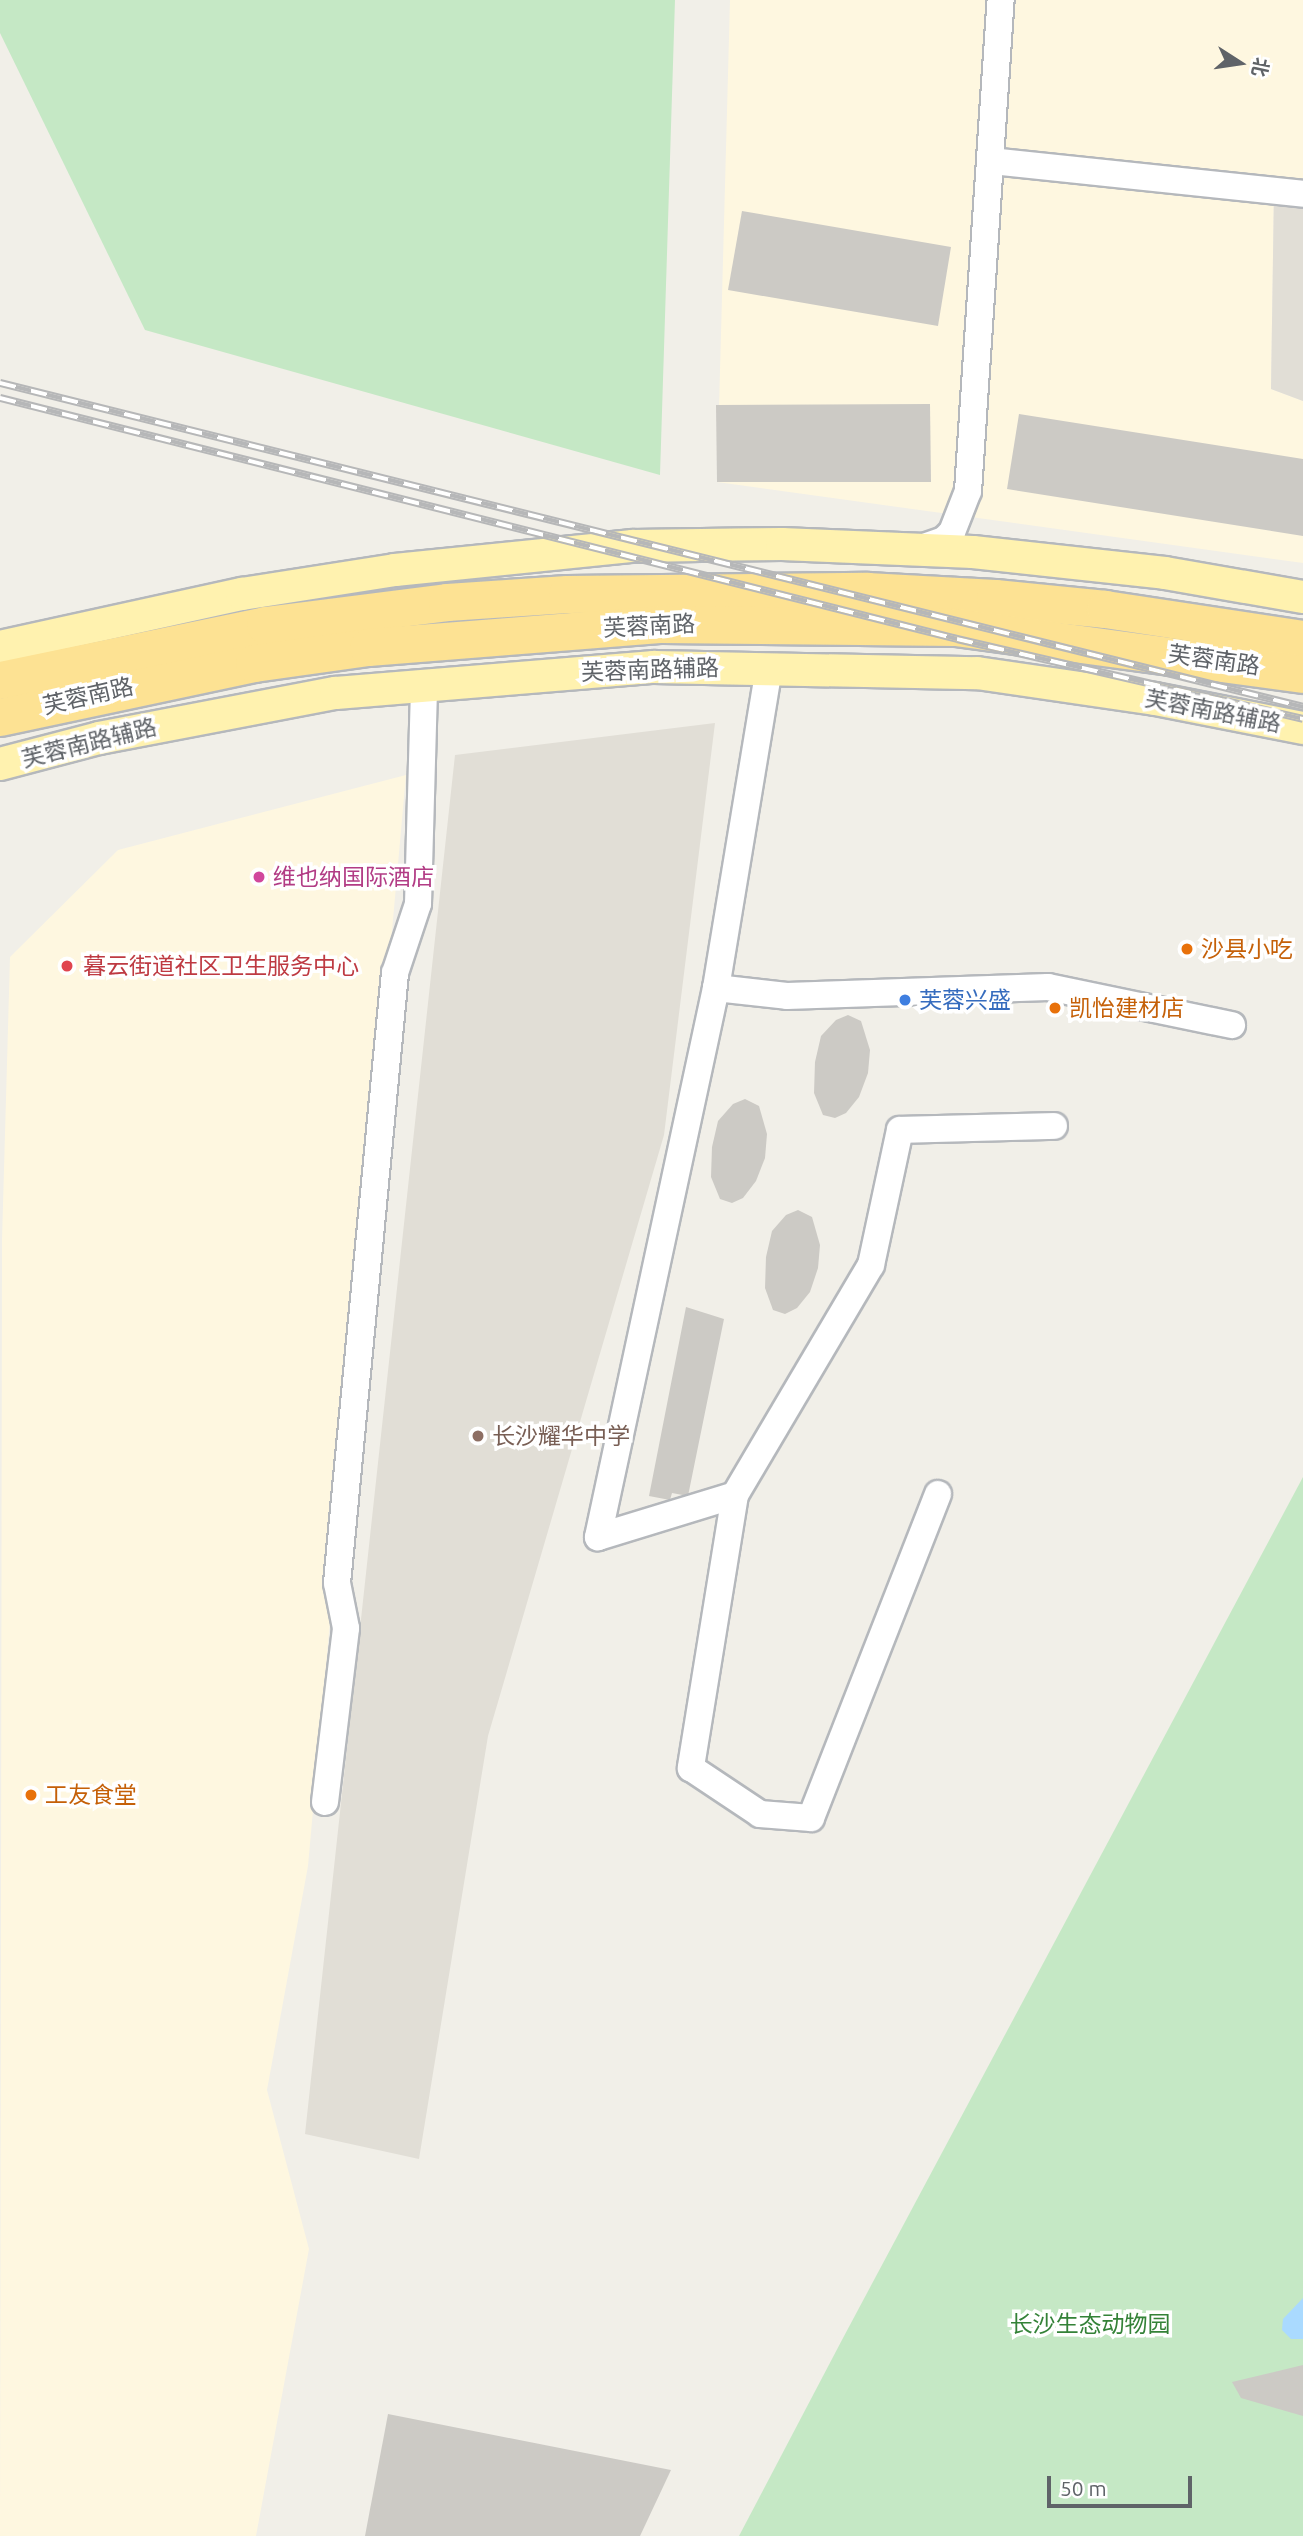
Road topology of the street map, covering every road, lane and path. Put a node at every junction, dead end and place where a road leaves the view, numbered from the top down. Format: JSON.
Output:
{"nodes":[{"id":1,"x":1001,"y":0,"type":"edge"},
{"id":2,"x":991,"y":161,"type":"junction"},
{"id":3,"x":1303,"y":194,"type":"edge"},
{"id":4,"x":917,"y":549,"type":"junction"},
{"id":5,"x":1303,"y":597,"type":"edge"},
{"id":6,"x":1303,"y":639,"type":"edge"},
{"id":7,"x":0,"y":647,"type":"edge"},
{"id":8,"x":1156,"y":652,"type":"junction"},
{"id":9,"x":769,"y":668,"type":"junction"},
{"id":10,"x":1303,"y":674,"type":"edge"},
{"id":11,"x":0,"y":680,"type":"edge"},
{"id":12,"x":424,"y":684,"type":"junction"},
{"id":13,"x":1303,"y":684,"type":"edge"},
{"id":14,"x":0,"y":717,"type":"edge"},
{"id":15,"x":1303,"y":728,"type":"edge"},
{"id":16,"x":0,"y":764,"type":"edge"},
{"id":17,"x":716,"y":988,"type":"junction"},
{"id":18,"x":1232,"y":1025,"type":"dead end"},
{"id":19,"x":1054,"y":1126,"type":"dead end"},
{"id":20,"x":938,"y":1493,"type":"dead end"},
{"id":21,"x":736,"y":1495,"type":"junction"},
{"id":22,"x":325,"y":1802,"type":"dead end"}],
"edges":[{"from":1,"to":2,"type":"street"},
{"from":2,"to":3,"type":"street"},
{"from":2,"to":4,"type":"street"},
{"from":4,"to":5,"type":"main road"},
{"from":4,"to":7,"type":"main road"},
{"from":6,"to":11,"type":"highway","name":"芙蓉南路"},
{"from":8,"to":10,"type":"highway","name":"芙蓉南路"},
{"from":8,"to":13,"type":"highway"},
{"from":8,"to":14,"type":"highway","name":"芙蓉南路"},
{"from":9,"to":12,"type":"main road","name":"芙蓉南路辅路"},
{"from":9,"to":15,"type":"main road","name":"芙蓉南路辅路"},
{"from":9,"to":17,"type":"street"},
{"from":12,"to":16,"type":"main road","name":"芙蓉南路辅路"},
{"from":12,"to":22,"type":"street"},
{"from":17,"to":18,"type":"street"},
{"from":17,"to":21,"type":"street"},
{"from":19,"to":21,"type":"street"},
{"from":20,"to":21,"type":"street"}]}
